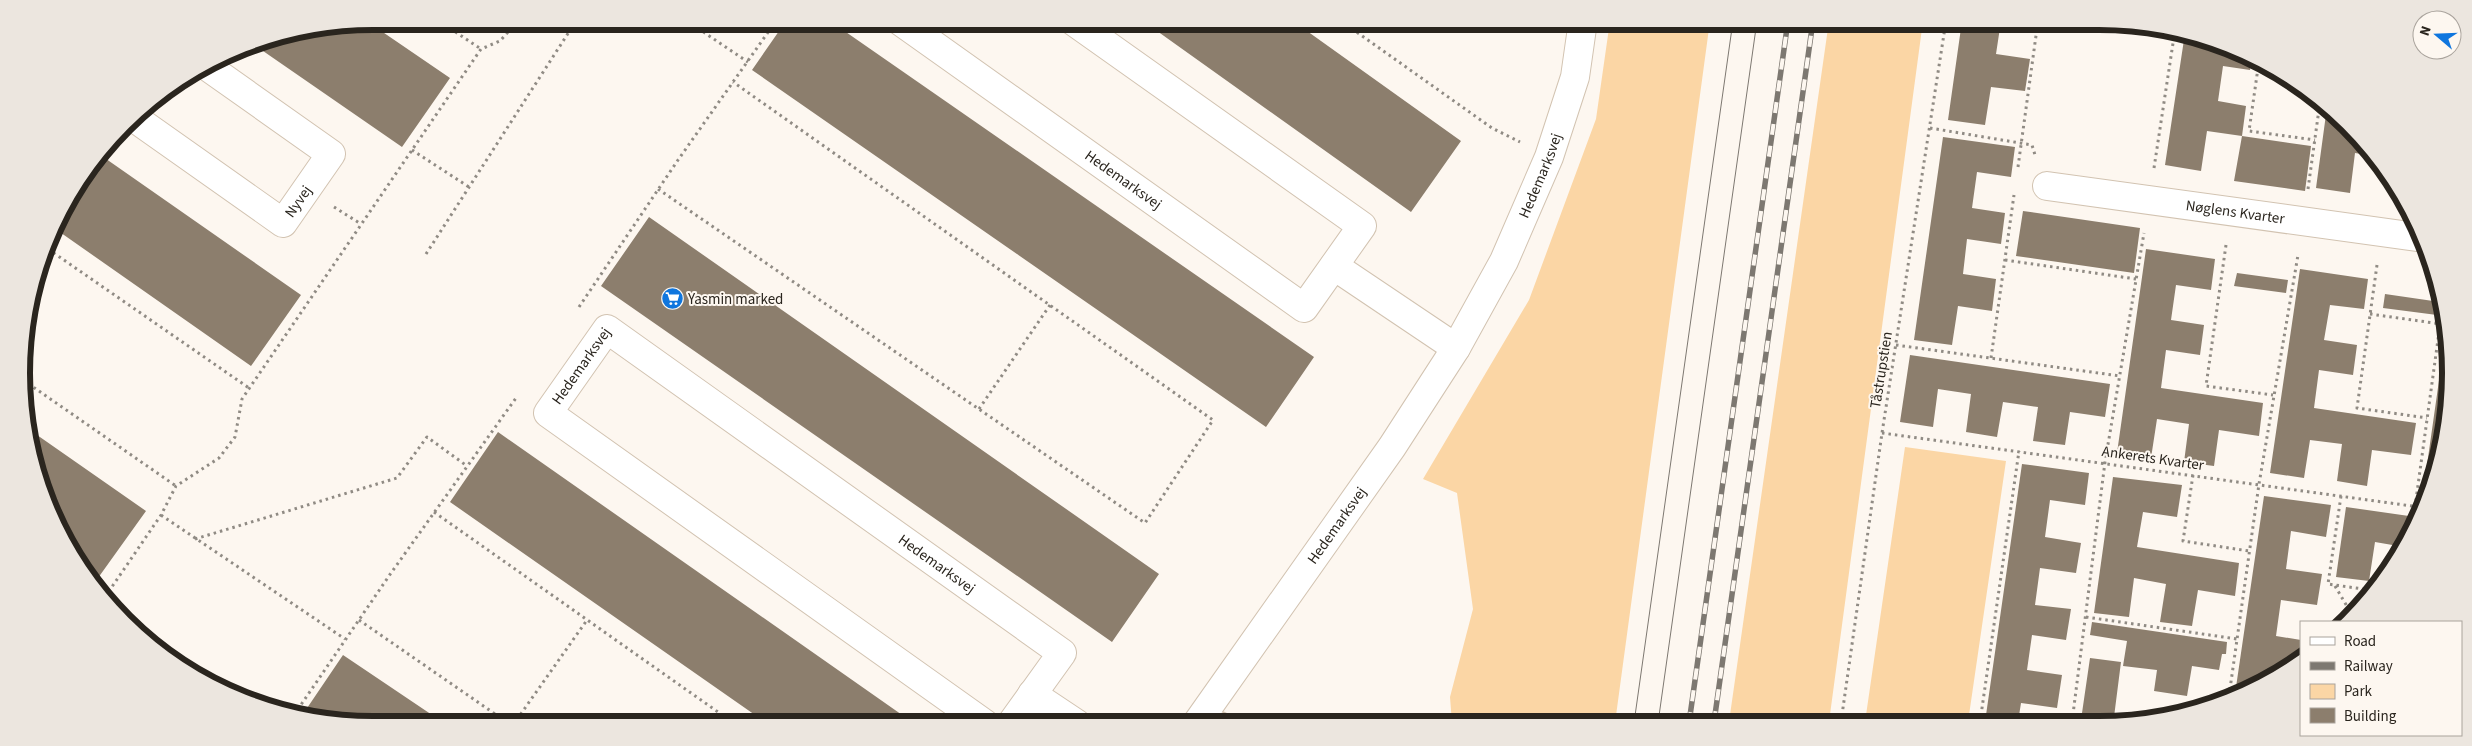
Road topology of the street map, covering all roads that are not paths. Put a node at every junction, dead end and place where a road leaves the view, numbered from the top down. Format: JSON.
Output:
{"nodes":[{"id":1,"x":913,"y":30,"type":"edge"},
{"id":2,"x":1086,"y":30,"type":"edge"},
{"id":3,"x":1582,"y":30,"type":"edge"},
{"id":4,"x":212,"y":70,"type":"edge"},
{"id":5,"x":139,"y":122,"type":"edge"},
{"id":6,"x":2047,"y":186,"type":"dead end"},
{"id":7,"x":2414,"y":237,"type":"edge"},
{"id":8,"x":1334,"y":266,"type":"junction"},
{"id":9,"x":1456,"y":348,"type":"junction"},
{"id":10,"x":1032,"y":694,"type":"junction"},
{"id":11,"x":974,"y":716,"type":"edge"},
{"id":12,"x":1017,"y":716,"type":"edge"},
{"id":13,"x":1065,"y":716,"type":"edge"},
{"id":14,"x":1209,"y":716,"type":"edge"}],
"edges":[{"from":1,"to":8,"type":"street","name":"Hedemarksvej"},
{"from":2,"to":8,"type":"street","name":"Hedemarksvej"},
{"from":3,"to":9,"type":"street","name":"Hedemarksvej"},
{"from":4,"to":5,"type":"street","name":"Nyvej"},
{"from":6,"to":7,"type":"street","name":"Nøglens Kvarter"},
{"from":8,"to":9,"type":"street"},
{"from":9,"to":14,"type":"street","name":"Hedemarksvej"},
{"from":10,"to":11,"type":"street","name":"Hedemarksvej"},
{"from":10,"to":12,"type":"street","name":"Hedemarksvej"},
{"from":10,"to":13,"type":"street"}]}
